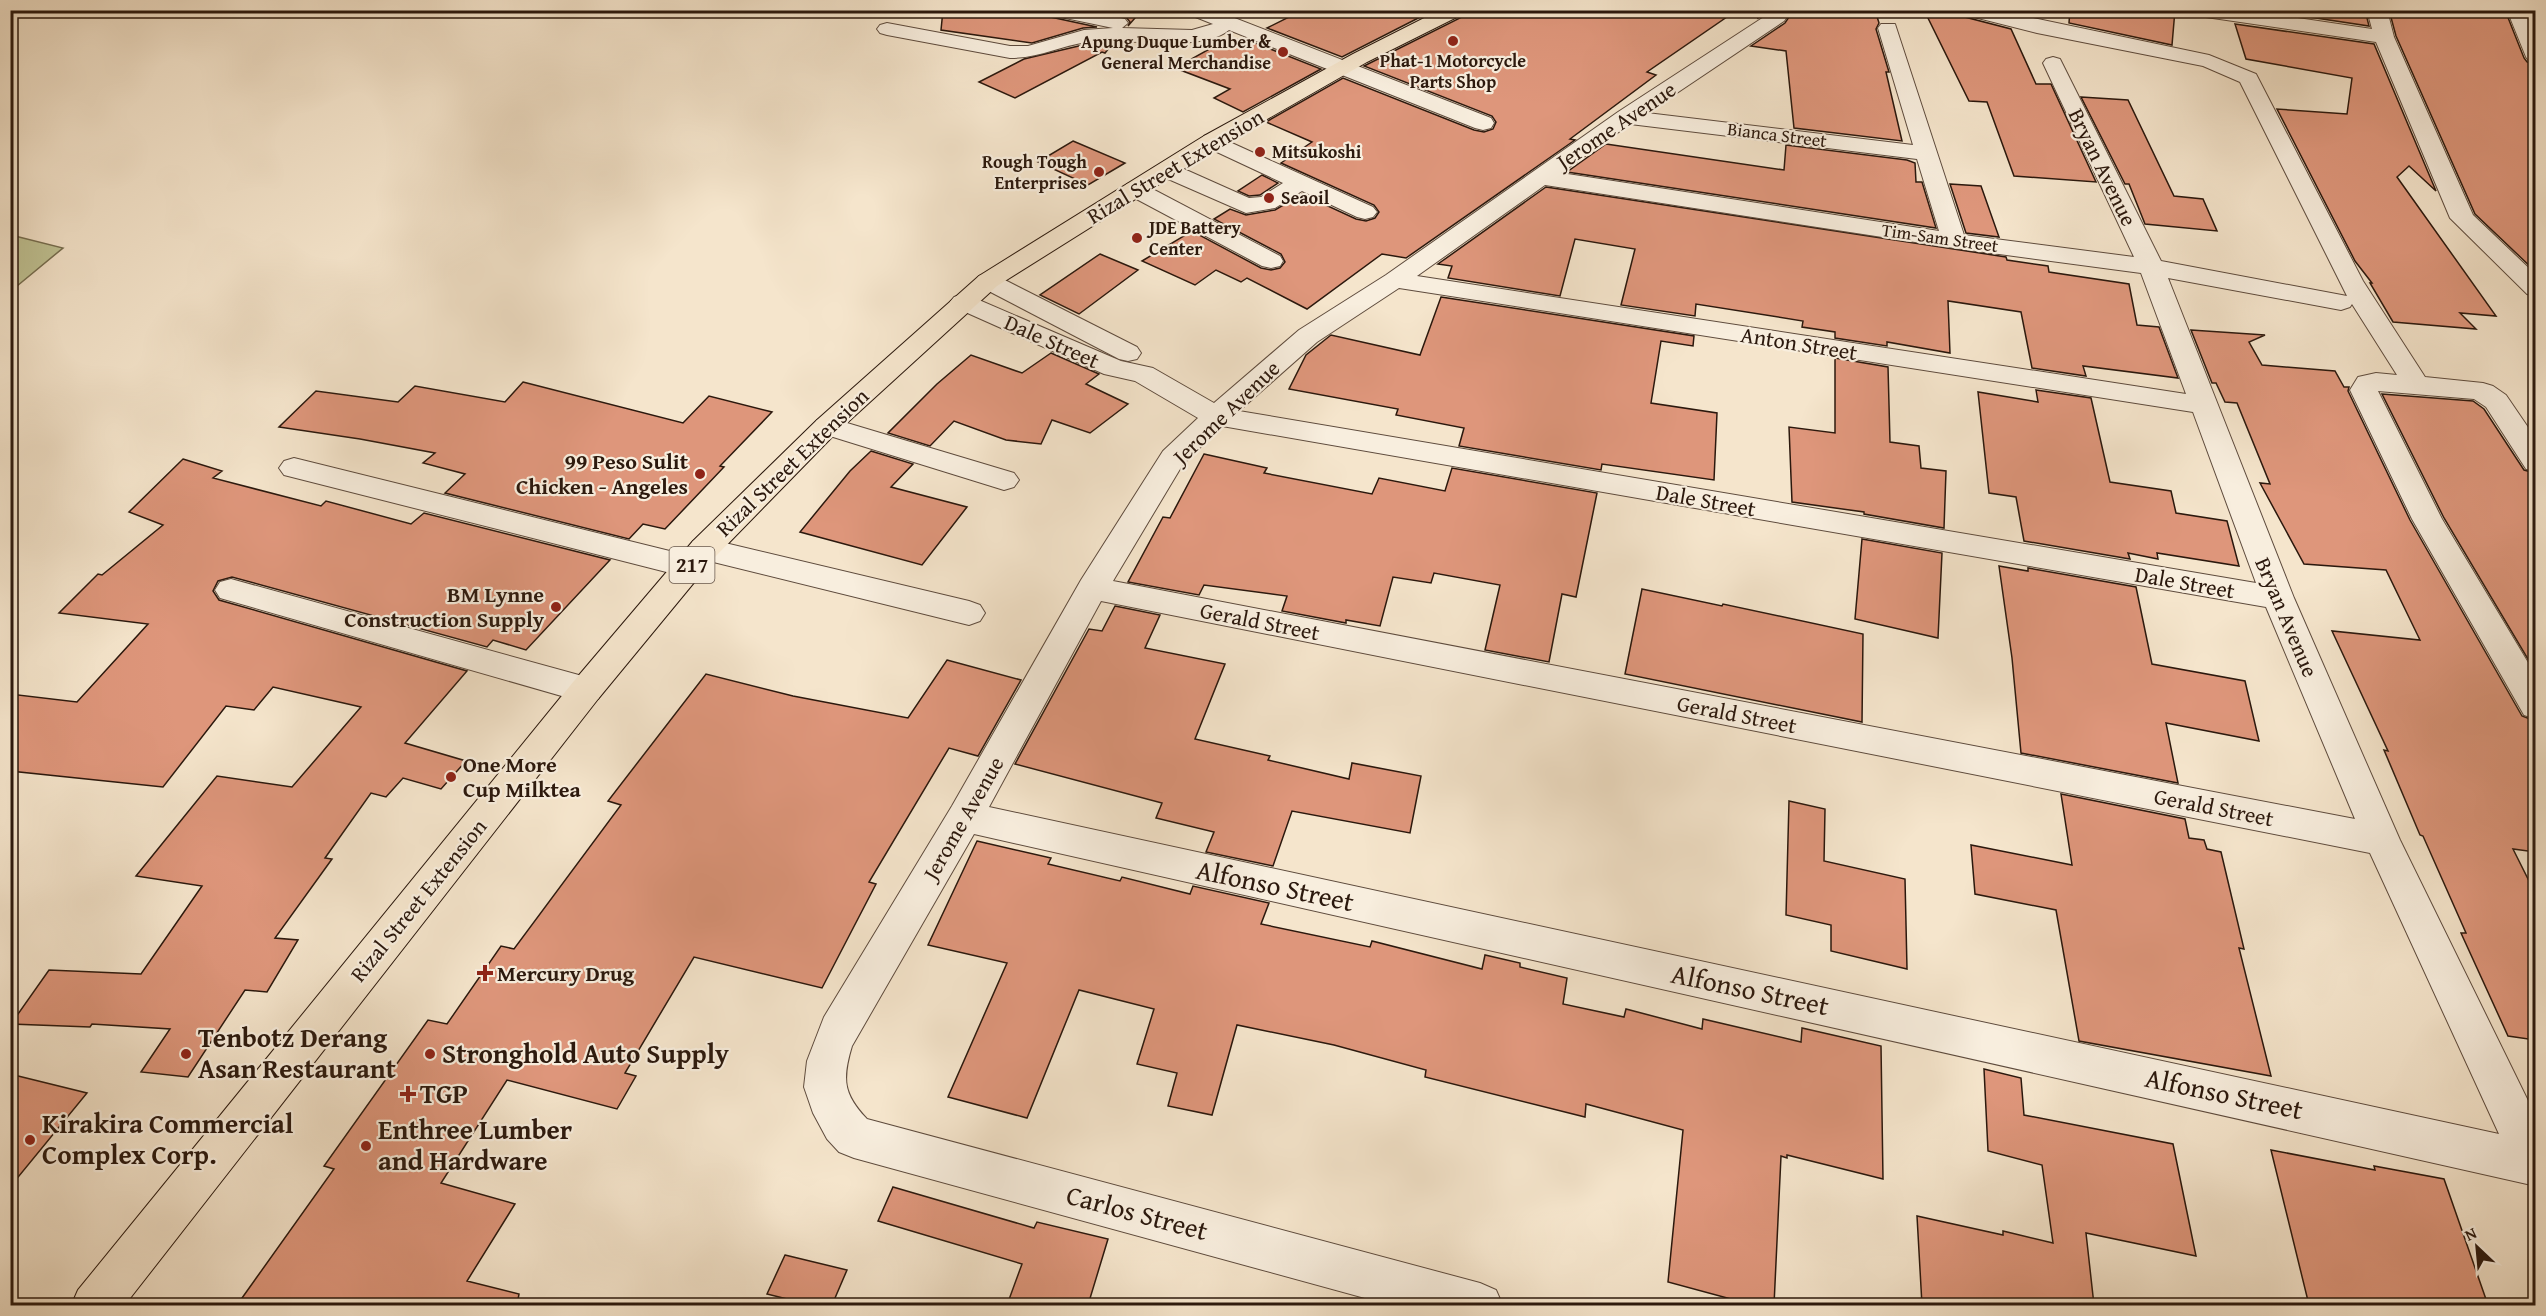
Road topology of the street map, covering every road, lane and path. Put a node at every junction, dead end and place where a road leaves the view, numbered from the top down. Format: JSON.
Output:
{"nodes":[{"id":1,"x":1053,"y":10,"type":"edge"},
{"id":2,"x":1195,"y":10,"type":"edge"},
{"id":3,"x":1456,"y":10,"type":"edge"},
{"id":4,"x":1969,"y":10,"type":"edge"},
{"id":5,"x":2199,"y":10,"type":"edge"},
{"id":6,"x":2377,"y":10,"type":"edge"},
{"id":7,"x":2517,"y":10,"type":"edge"},
{"id":8,"x":1777,"y":17,"type":"dead end"},
{"id":9,"x":887,"y":28,"type":"dead end"},
{"id":10,"x":1220,"y":28,"type":"junction"},
{"id":11,"x":1888,"y":28,"type":"dead end"},
{"id":12,"x":1242,"y":30,"type":"junction"},
{"id":13,"x":2384,"y":37,"type":"junction"},
{"id":14,"x":2535,"y":57,"type":"edge"},
{"id":15,"x":2053,"y":63,"type":"dead end"},
{"id":16,"x":1341,"y":68,"type":"junction"},
{"id":17,"x":1626,"y":117,"type":"junction"},
{"id":18,"x":1483,"y":123,"type":"dead end"},
{"id":19,"x":1212,"y":141,"type":"junction"},
{"id":20,"x":1928,"y":154,"type":"junction"},
{"id":21,"x":1167,"y":170,"type":"junction"},
{"id":22,"x":1540,"y":177,"type":"junction"},
{"id":23,"x":1301,"y":182,"type":"junction"},
{"id":24,"x":1135,"y":189,"type":"junction"},
{"id":25,"x":1365,"y":212,"type":"dead end"},
{"id":26,"x":1954,"y":241,"type":"junction"},
{"id":27,"x":1271,"y":261,"type":"dead end"},
{"id":28,"x":2151,"y":267,"type":"junction"},
{"id":29,"x":1395,"y":280,"type":"junction"},
{"id":30,"x":988,"y":281,"type":"junction"},
{"id":31,"x":2535,"y":289,"type":"edge"},
{"id":32,"x":963,"y":302,"type":"junction"},
{"id":33,"x":2341,"y":302,"type":"dead end"},
{"id":34,"x":1041,"y":308,"type":"junction"},
{"id":35,"x":1016,"y":325,"type":"junction"},
{"id":36,"x":1143,"y":374,"type":"junction"},
{"id":37,"x":2416,"y":384,"type":"junction"},
{"id":38,"x":2203,"y":405,"type":"junction"},
{"id":39,"x":1216,"y":416,"type":"junction"},
{"id":40,"x":827,"y":426,"type":"junction"},
{"id":41,"x":2526,"y":434,"type":"edge"},
{"id":42,"x":2535,"y":462,"type":"edge"},
{"id":43,"x":294,"y":468,"type":"dead end"},
{"id":44,"x":1004,"y":480,"type":"dead end"},
{"id":45,"x":697,"y":558,"type":"junction"},
{"id":46,"x":1092,"y":588,"type":"junction"},
{"id":47,"x":231,"y":590,"type":"dead end"},
{"id":48,"x":2278,"y":598,"type":"junction"},
{"id":49,"x":969,"y":613,"type":"dead end"},
{"id":50,"x":585,"y":690,"type":"junction"},
{"id":51,"x":2535,"y":706,"type":"edge"},
{"id":52,"x":965,"y":818,"type":"junction"},
{"id":53,"x":2382,"y":840,"type":"junction"},
{"id":54,"x":824,"y":1083,"type":"joint"},
{"id":55,"x":2535,"y":1164,"type":"edge"},
{"id":56,"x":94,"y":1305,"type":"edge"},
{"id":57,"x":1480,"y":1305,"type":"edge"}],
"edges":[{"from":1,"to":10,"type":"street"},
{"from":2,"to":12,"type":"street"},
{"from":3,"to":16,"type":"main road","name":"Rizal Street Extension","number":"217"},
{"from":4,"to":37,"type":"street"},
{"from":5,"to":13,"type":"street"},
{"from":6,"to":13,"type":"street"},
{"from":7,"to":14,"type":"street"},
{"from":8,"to":17,"type":"street","name":"Jerome Avenue"},
{"from":9,"to":10,"type":"street"},
{"from":10,"to":12,"type":"street"},
{"from":11,"to":20,"type":"street"},
{"from":12,"to":16,"type":"street"},
{"from":13,"to":31,"type":"street"},
{"from":15,"to":28,"type":"street","name":"Bryan Avenue"},
{"from":16,"to":18,"type":"street"},
{"from":16,"to":19,"type":"main road","name":"Rizal Street Extension","number":"217"},
{"from":17,"to":20,"type":"street","name":"Bianca Street"},
{"from":17,"to":22,"type":"street","name":"Jerome Avenue"},
{"from":19,"to":21,"type":"main road","name":"Rizal Street Extension","number":"217"},
{"from":19,"to":23,"type":"street"},
{"from":20,"to":26,"type":"street"},
{"from":21,"to":23,"type":"street"},
{"from":21,"to":24,"type":"main road","name":"Rizal Street Extension","number":"217"},
{"from":22,"to":26,"type":"street","name":"Tim-Sam Street"},
{"from":22,"to":29,"type":"street","name":"Jerome Avenue"},
{"from":23,"to":25,"type":"street"},
{"from":24,"to":27,"type":"street"},
{"from":24,"to":30,"type":"main road","name":"Rizal Street Extension","number":"217"},
{"from":26,"to":28,"type":"street","name":"Tim-Sam Street"},
{"from":28,"to":33,"type":"street","name":"Tim-Sam Street"},
{"from":28,"to":38,"type":"street","name":"Bryan Avenue"},
{"from":29,"to":38,"type":"street","name":"Anton Street"},
{"from":29,"to":39,"type":"street","name":"Jerome Avenue"},
{"from":30,"to":32,"type":"main road","name":"Rizal Street Extension","number":"217"},
{"from":30,"to":34,"type":"street","name":"Dale Street"},
{"from":32,"to":35,"type":"street","name":"Dale Street"},
{"from":32,"to":40,"type":"main road","name":"Rizal Street Extension","number":"217"},
{"from":34,"to":35,"type":"street"},
{"from":34,"to":36,"type":"street","name":"Dale Street"},
{"from":35,"to":36,"type":"street","name":"Dale Street"},
{"from":36,"to":39,"type":"street","name":"Dale Street"},
{"from":37,"to":41,"type":"street"},
{"from":37,"to":51,"type":"street"},
{"from":38,"to":48,"type":"street","name":"Bryan Avenue"},
{"from":39,"to":46,"type":"street","name":"Jerome Avenue"},
{"from":39,"to":48,"type":"street","name":"Dale Street"},
{"from":40,"to":44,"type":"street"},
{"from":40,"to":45,"type":"main road","name":"Rizal Street Extension","number":"217"},
{"from":41,"to":42,"type":"street"},
{"from":43,"to":45,"type":"street"},
{"from":45,"to":49,"type":"street"},
{"from":45,"to":50,"type":"main road","name":"Rizal Street Extension","number":"217"},
{"from":46,"to":52,"type":"street","name":"Jerome Avenue"},
{"from":46,"to":53,"type":"street","name":"Gerald Street"},
{"from":47,"to":50,"type":"street"},
{"from":48,"to":53,"type":"street","name":"Bryan Avenue"},
{"from":50,"to":56,"type":"main road","name":"Rizal Street Extension","number":"217"},
{"from":52,"to":54,"type":"street","name":"Jerome Avenue"},
{"from":52,"to":55,"type":"street","name":"Alfonso Street"},
{"from":53,"to":55,"type":"street","name":"Bryan Avenue"},
{"from":54,"to":57,"type":"street","name":"Carlos Street"}]}
